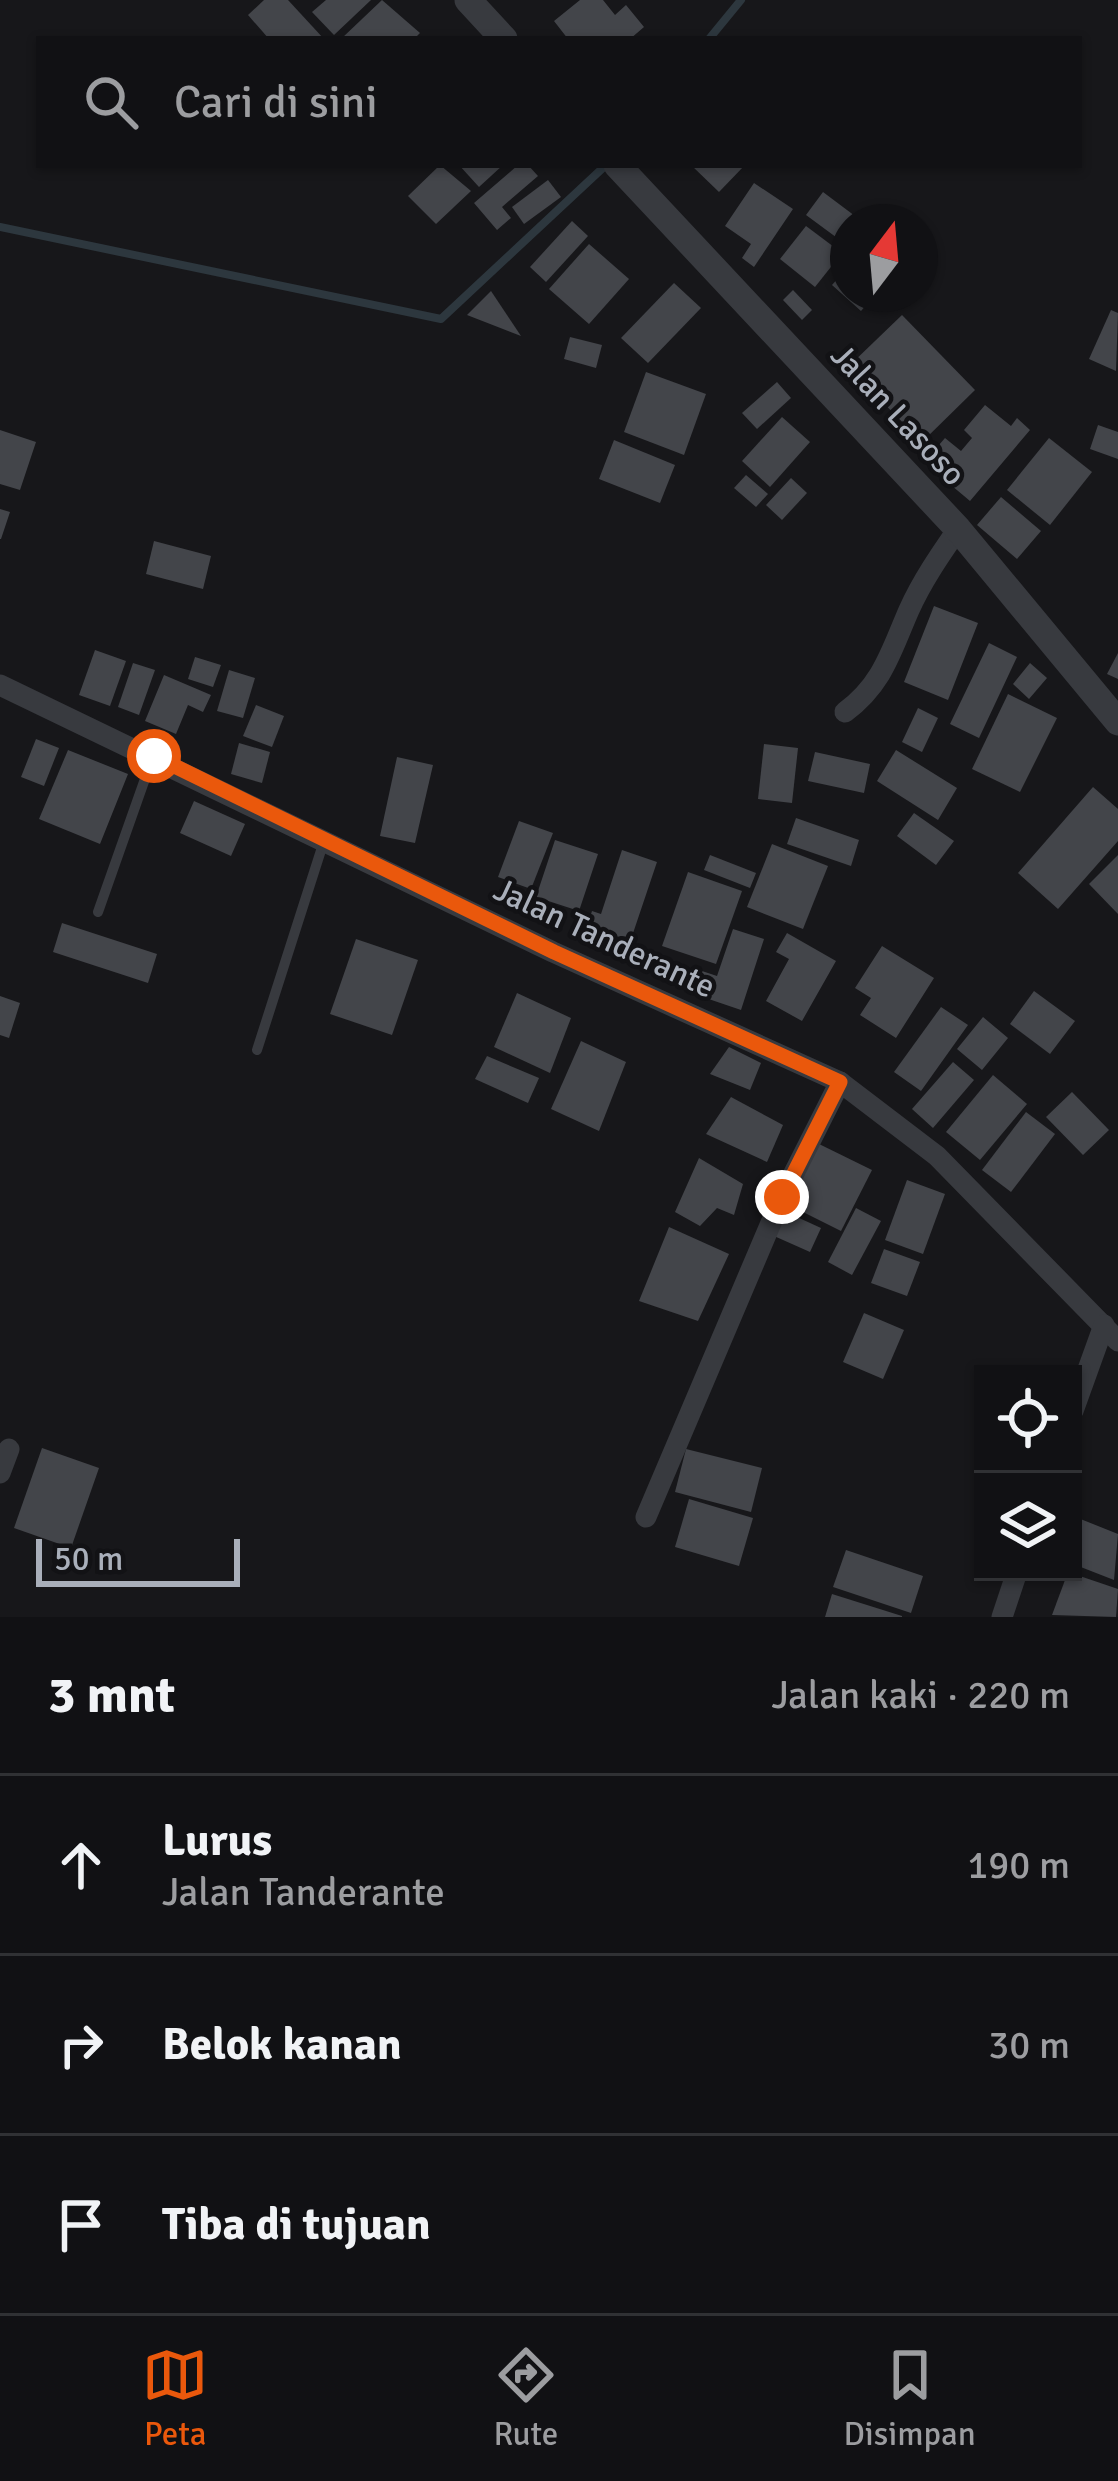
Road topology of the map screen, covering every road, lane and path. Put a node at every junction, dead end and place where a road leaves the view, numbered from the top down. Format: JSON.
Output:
{"nodes":[{"id":1,"x":468,"y":0,"type":"edge"},
{"id":2,"x":501,"y":36,"type":"edge"},
{"id":3,"x":623,"y":172,"type":"edge"},
{"id":4,"x":958,"y":529,"type":"junction"},
{"id":5,"x":0,"y":686,"type":"edge"},
{"id":6,"x":845,"y":712,"type":"dead end"},
{"id":7,"x":1118,"y":722,"type":"edge"},
{"id":8,"x":154,"y":756,"type":"junction"},
{"id":9,"x":325,"y":838,"type":"junction"},
{"id":10,"x":98,"y":912,"type":"dead end"},
{"id":11,"x":256,"y":1050,"type":"dead end"},
{"id":12,"x":840,"y":1082,"type":"junction"},
{"id":13,"x":1111,"y":1333,"type":"edge"},
{"id":14,"x":1082,"y":1393,"type":"edge"},
{"id":15,"x":9,"y":1449,"type":"dead end"},
{"id":16,"x":0,"y":1473,"type":"edge"},
{"id":17,"x":646,"y":1517,"type":"dead end"},
{"id":18,"x":1014,"y":1581,"type":"edge"},
{"id":19,"x":1002,"y":1617,"type":"edge"}],
"edges":[{"from":1,"to":2,"type":"street"},
{"from":3,"to":4,"type":"street","name":"Jalan Lasoso"},
{"from":4,"to":6,"type":"street"},
{"from":4,"to":7,"type":"street","name":"Jalan Lasoso"},
{"from":5,"to":8,"type":"street","name":"Jalan Tanderante"},
{"from":8,"to":9,"type":"street","name":"Jalan Tanderante"},
{"from":8,"to":10,"type":"lane"},
{"from":9,"to":11,"type":"lane"},
{"from":9,"to":12,"type":"street","name":"Jalan Tanderante"},
{"from":12,"to":13,"type":"street","name":"Jalan Tanderante"},
{"from":12,"to":17,"type":"street"},
{"from":13,"to":14,"type":"street"},
{"from":15,"to":16,"type":"street"},
{"from":18,"to":19,"type":"street"}]}
